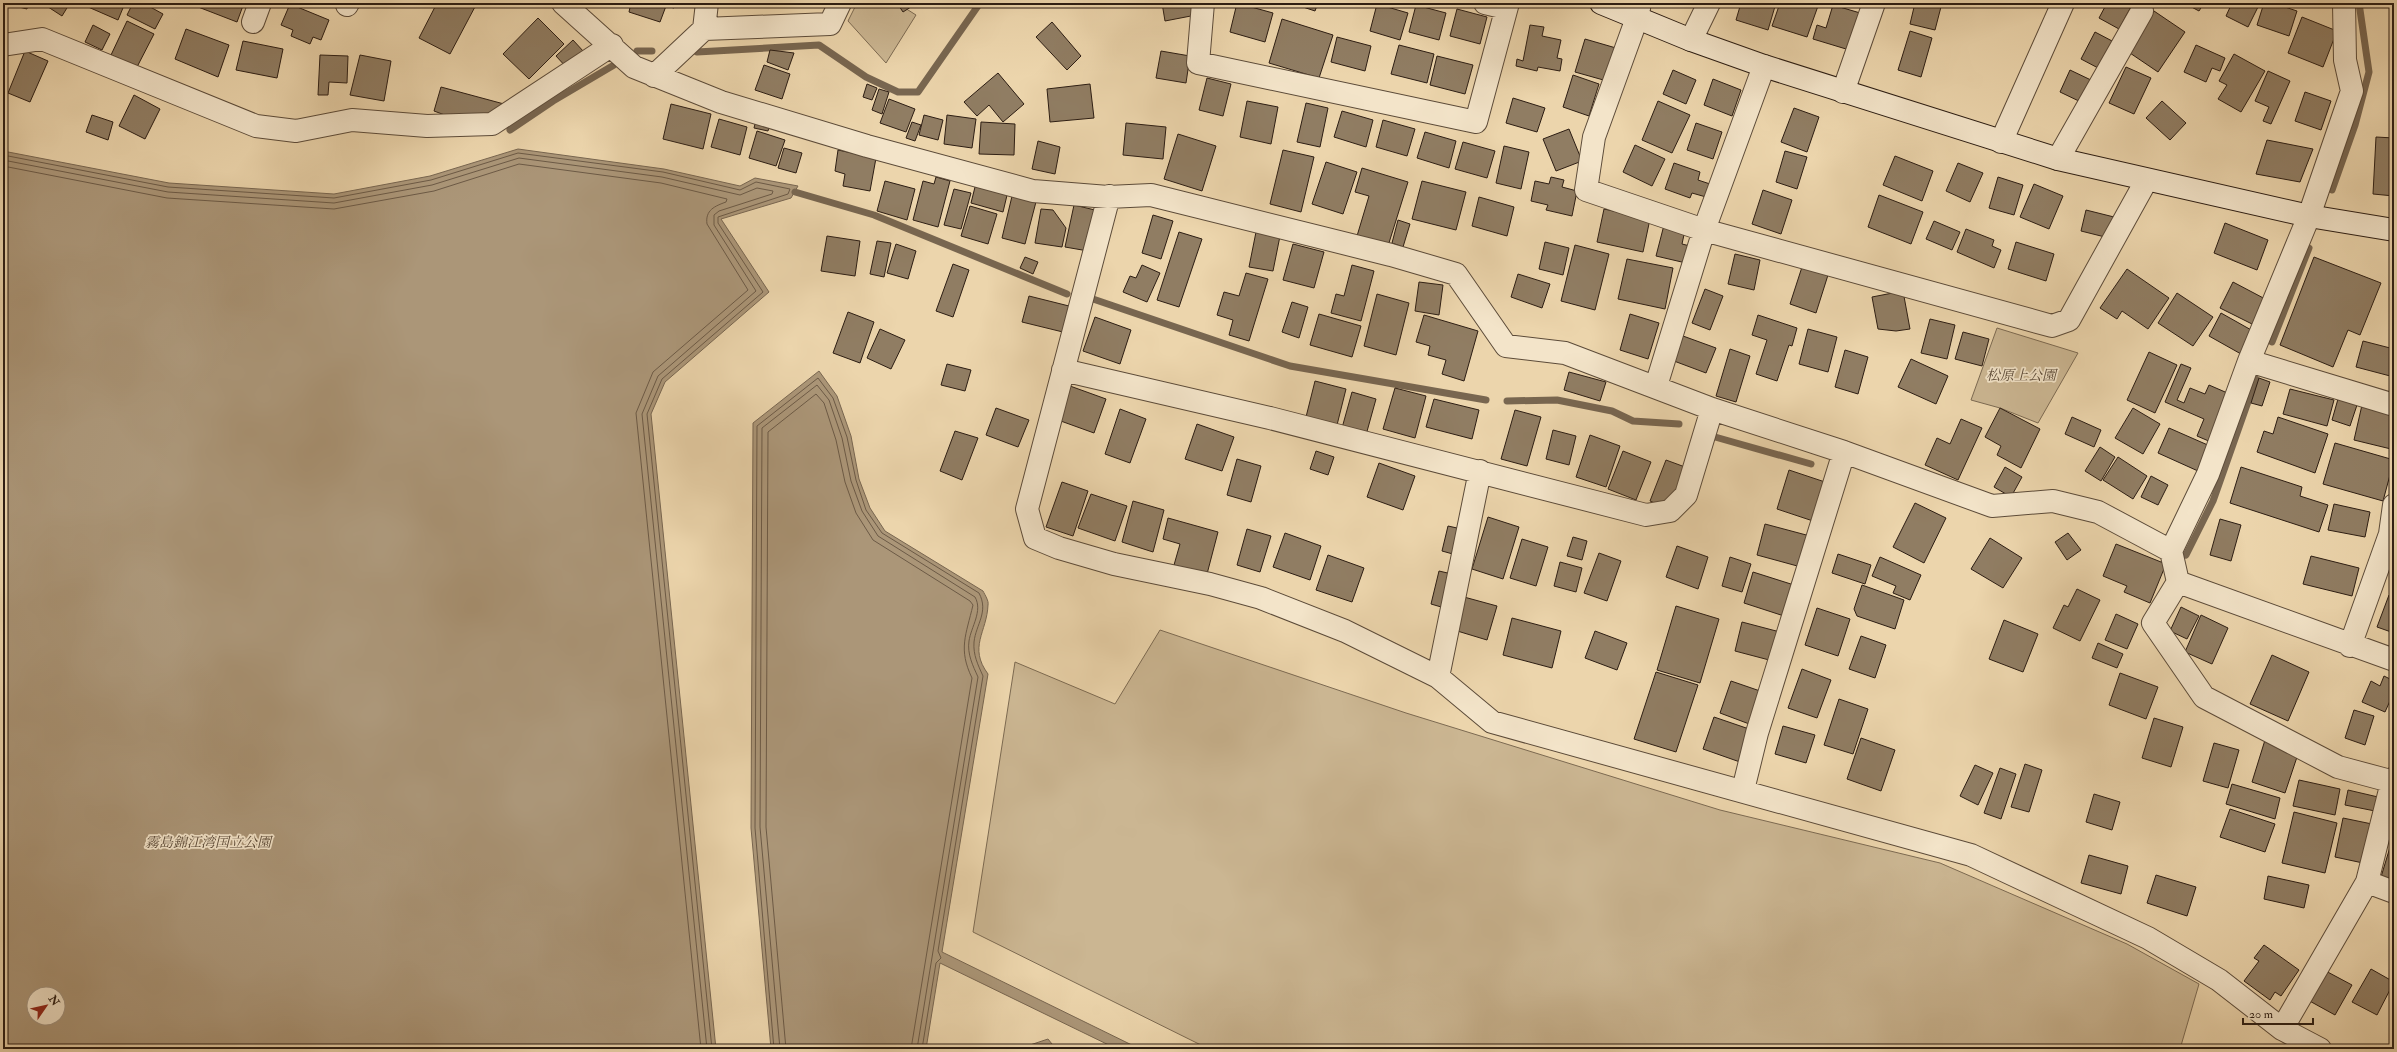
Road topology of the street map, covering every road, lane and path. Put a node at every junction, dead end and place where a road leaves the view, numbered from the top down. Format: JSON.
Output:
{"nodes":[{"id":1,"x":563,"y":3,"type":"edge"},
{"id":2,"x":707,"y":3,"type":"edge"},
{"id":3,"x":840,"y":3,"type":"edge"},
{"id":4,"x":1202,"y":3,"type":"edge"},
{"id":5,"x":1485,"y":3,"type":"edge"},
{"id":6,"x":1601,"y":3,"type":"edge"},
{"id":7,"x":1709,"y":3,"type":"edge"},
{"id":8,"x":1874,"y":3,"type":"edge"},
{"id":9,"x":2062,"y":3,"type":"edge"},
{"id":10,"x":2344,"y":3,"type":"edge"},
{"id":11,"x":1507,"y":6,"type":"edge"},
{"id":12,"x":2142,"y":10,"type":"dead end"},
{"id":13,"x":1638,"y":11,"type":"edge"},
{"id":14,"x":704,"y":29,"type":"junction"},
{"id":15,"x":1691,"y":40,"type":"junction"},
{"id":16,"x":3,"y":45,"type":"edge"},
{"id":17,"x":612,"y":45,"type":"junction"},
{"id":18,"x":1764,"y":66,"type":"junction"},
{"id":19,"x":654,"y":76,"type":"junction"},
{"id":20,"x":1843,"y":92,"type":"junction"},
{"id":21,"x":2001,"y":142,"type":"junction"},
{"id":22,"x":2058,"y":159,"type":"junction"},
{"id":23,"x":2146,"y":181,"type":"junction"},
{"id":24,"x":1109,"y":196,"type":"junction"},
{"id":25,"x":2309,"y":216,"type":"junction"},
{"id":26,"x":1704,"y":230,"type":"junction"},
{"id":27,"x":2394,"y":230,"type":"edge"},
{"id":28,"x":2249,"y":361,"type":"junction"},
{"id":29,"x":1063,"y":370,"type":"junction"},
{"id":30,"x":1656,"y":386,"type":"junction"},
{"id":31,"x":2394,"y":405,"type":"edge"},
{"id":32,"x":1712,"y":409,"type":"junction"},
{"id":33,"x":1844,"y":452,"type":"junction"},
{"id":34,"x":1480,"y":471,"type":"junction"},
{"id":35,"x":2394,"y":505,"type":"edge"},
{"id":36,"x":2392,"y":535,"type":"edge"},
{"id":37,"x":2171,"y":551,"type":"junction"},
{"id":38,"x":2178,"y":582,"type":"junction"},
{"id":39,"x":2350,"y":646,"type":"junction"},
{"id":40,"x":2394,"y":660,"type":"edge"},
{"id":41,"x":1438,"y":677,"type":"junction"},
{"id":42,"x":2393,"y":782,"type":"edge"},
{"id":43,"x":1743,"y":790,"type":"junction"},
{"id":44,"x":2367,"y":882,"type":"junction"},
{"id":45,"x":2394,"y":892,"type":"edge"},
{"id":46,"x":2282,"y":1029,"type":"junction"},
{"id":47,"x":2320,"y":1049,"type":"edge"}],
"edges":[{"from":1,"to":17,"type":"street"},
{"from":2,"to":14,"type":"street"},
{"from":3,"to":14,"type":"street"},
{"from":4,"to":11,"type":"street"},
{"from":5,"to":11,"type":"street"},
{"from":6,"to":13,"type":"street"},
{"from":7,"to":15,"type":"street"},
{"from":8,"to":20,"type":"street"},
{"from":9,"to":21,"type":"street"},
{"from":10,"to":25,"type":"street"},
{"from":12,"to":22,"type":"street"},
{"from":13,"to":15,"type":"street"},
{"from":13,"to":26,"type":"street"},
{"from":14,"to":19,"type":"street"},
{"from":15,"to":18,"type":"street"},
{"from":16,"to":17,"type":"street"},
{"from":17,"to":19,"type":"street"},
{"from":18,"to":20,"type":"street"},
{"from":18,"to":26,"type":"street"},
{"from":19,"to":24,"type":"street"},
{"from":20,"to":21,"type":"street"},
{"from":21,"to":22,"type":"street"},
{"from":22,"to":23,"type":"street"},
{"from":23,"to":25,"type":"street"},
{"from":23,"to":26,"type":"street"},
{"from":24,"to":29,"type":"street"},
{"from":24,"to":30,"type":"street"},
{"from":25,"to":27,"type":"street"},
{"from":25,"to":28,"type":"street"},
{"from":26,"to":30,"type":"street"},
{"from":28,"to":31,"type":"street"},
{"from":28,"to":37,"type":"street"},
{"from":29,"to":34,"type":"street"},
{"from":29,"to":41,"type":"street"},
{"from":30,"to":32,"type":"street"},
{"from":32,"to":33,"type":"street"},
{"from":32,"to":34,"type":"street"},
{"from":33,"to":37,"type":"street"},
{"from":33,"to":43,"type":"street"},
{"from":34,"to":41,"type":"street"},
{"from":35,"to":36,"type":"street"},
{"from":36,"to":39,"type":"street"},
{"from":37,"to":38,"type":"street"},
{"from":38,"to":39,"type":"street"},
{"from":38,"to":42,"type":"street"},
{"from":39,"to":40,"type":"street"},
{"from":41,"to":43,"type":"street"},
{"from":42,"to":44,"type":"street"},
{"from":43,"to":46,"type":"street"},
{"from":44,"to":45,"type":"street"},
{"from":44,"to":46,"type":"street"},
{"from":46,"to":47,"type":"street"}]}
